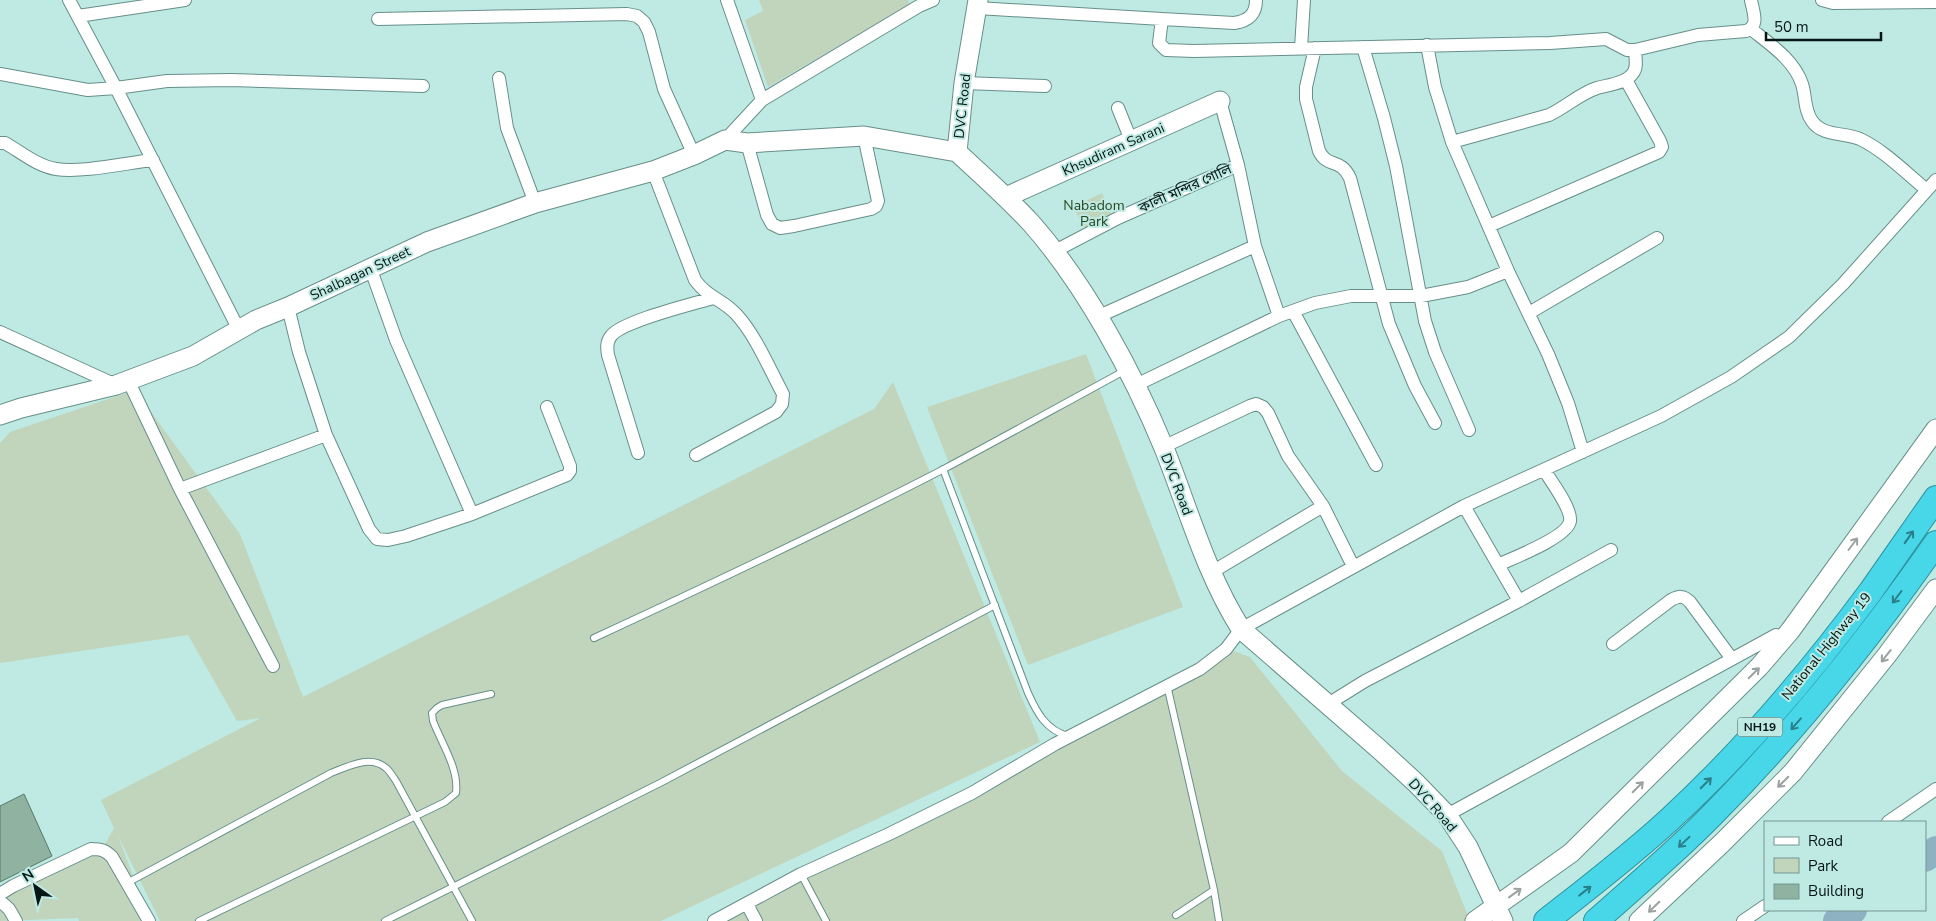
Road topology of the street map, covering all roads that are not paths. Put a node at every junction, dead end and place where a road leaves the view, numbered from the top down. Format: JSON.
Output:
{"nodes":[{"id":1,"x":69,"y":0,"type":"edge"},
{"id":2,"x":184,"y":0,"type":"edge"},
{"id":3,"x":727,"y":0,"type":"edge"},
{"id":4,"x":933,"y":0,"type":"edge"},
{"id":5,"x":1256,"y":0,"type":"edge"},
{"id":6,"x":1304,"y":0,"type":"edge"},
{"id":7,"x":1751,"y":0,"type":"edge"},
{"id":8,"x":1822,"y":0,"type":"edge"},
{"id":9,"x":1936,"y":2,"type":"edge"},
{"id":10,"x":918,"y":3,"type":"edge"},
{"id":11,"x":977,"y":4,"type":"edge"},
{"id":12,"x":78,"y":16,"type":"junction"},
{"id":13,"x":378,"y":19,"type":"dead end"},
{"id":14,"x":1162,"y":19,"type":"junction"},
{"id":15,"x":1751,"y":29,"type":"junction"},
{"id":16,"x":1427,"y":44,"type":"junction"},
{"id":17,"x":1363,"y":47,"type":"junction"},
{"id":18,"x":1301,"y":48,"type":"junction"},
{"id":19,"x":1315,"y":48,"type":"junction"},
{"id":20,"x":1635,"y":50,"type":"junction"},
{"id":21,"x":0,"y":74,"type":"edge"},
{"id":22,"x":500,"y":78,"type":"dead end"},
{"id":23,"x":1626,"y":80,"type":"junction"},
{"id":24,"x":964,"y":83,"type":"junction"},
{"id":25,"x":423,"y":86,"type":"dead end"},
{"id":26,"x":1045,"y":86,"type":"dead end"},
{"id":27,"x":116,"y":88,"type":"junction"},
{"id":28,"x":762,"y":100,"type":"junction"},
{"id":29,"x":1220,"y":101,"type":"joint"},
{"id":30,"x":1118,"y":108,"type":"dead end"},
{"id":31,"x":864,"y":136,"type":"junction"},
{"id":32,"x":725,"y":140,"type":"junction"},
{"id":33,"x":1131,"y":140,"type":"junction"},
{"id":34,"x":1452,"y":142,"type":"junction"},
{"id":35,"x":0,"y":143,"type":"edge"},
{"id":36,"x":747,"y":143,"type":"junction"},
{"id":37,"x":957,"y":152,"type":"junction"},
{"id":38,"x":694,"y":155,"type":"junction"},
{"id":39,"x":153,"y":160,"type":"junction"},
{"id":40,"x":1238,"y":165,"type":"junction"},
{"id":41,"x":653,"y":171,"type":"junction"},
{"id":42,"x":1936,"y":180,"type":"edge"},
{"id":43,"x":1927,"y":190,"type":"junction"},
{"id":44,"x":1006,"y":197,"type":"junction"},
{"id":45,"x":535,"y":203,"type":"junction"},
{"id":46,"x":1489,"y":226,"type":"junction"},
{"id":47,"x":1658,"y":238,"type":"dead end"},
{"id":48,"x":1255,"y":246,"type":"junction"},
{"id":49,"x":1053,"y":252,"type":"junction"},
{"id":50,"x":370,"y":267,"type":"junction"},
{"id":51,"x":1508,"y":271,"type":"junction"},
{"id":52,"x":1380,"y":296,"type":"junction"},
{"id":53,"x":1421,"y":296,"type":"junction"},
{"id":54,"x":713,"y":298,"type":"junction"},
{"id":55,"x":288,"y":307,"type":"junction"},
{"id":56,"x":1293,"y":311,"type":"junction"},
{"id":57,"x":1529,"y":313,"type":"junction"},
{"id":58,"x":1278,"y":316,"type":"junction"},
{"id":59,"x":1097,"y":317,"type":"junction"},
{"id":60,"x":239,"y":330,"type":"junction"},
{"id":61,"x":0,"y":332,"type":"edge"},
{"id":62,"x":1131,"y":377,"type":"junction"},
{"id":63,"x":122,"y":383,"type":"junction"},
{"id":64,"x":547,"y":407,"type":"dead end"},
{"id":65,"x":0,"y":415,"type":"edge"},
{"id":66,"x":1435,"y":423,"type":"dead end"},
{"id":67,"x":1936,"y":429,"type":"edge"},
{"id":68,"x":1469,"y":430,"type":"dead end"},
{"id":69,"x":326,"y":435,"type":"junction"},
{"id":70,"x":1163,"y":448,"type":"junction"},
{"id":71,"x":1583,"y":452,"type":"junction"},
{"id":72,"x":638,"y":453,"type":"dead end"},
{"id":73,"x":696,"y":455,"type":"dead end"},
{"id":74,"x":1376,"y":465,"type":"dead end"},
{"id":75,"x":943,"y":469,"type":"junction"},
{"id":76,"x":1544,"y":470,"type":"junction"},
{"id":77,"x":180,"y":488,"type":"junction"},
{"id":78,"x":1936,"y":498,"type":"edge"},
{"id":79,"x":1323,"y":506,"type":"junction"},
{"id":80,"x":1464,"y":506,"type":"junction"},
{"id":81,"x":472,"y":514,"type":"junction"},
{"id":82,"x":1936,"y":543,"type":"edge"},
{"id":83,"x":1611,"y":550,"type":"dead end"},
{"id":84,"x":1498,"y":565,"type":"junction"},
{"id":85,"x":1353,"y":566,"type":"junction"},
{"id":86,"x":1212,"y":572,"type":"junction"},
{"id":87,"x":1936,"y":589,"type":"edge"},
{"id":88,"x":1519,"y":601,"type":"junction"},
{"id":89,"x":995,"y":605,"type":"junction"},
{"id":90,"x":1241,"y":630,"type":"junction"},
{"id":91,"x":1776,"y":635,"type":"dead end"},
{"id":92,"x":594,"y":638,"type":"dead end"},
{"id":93,"x":1613,"y":644,"type":"dead end"},
{"id":94,"x":1732,"y":659,"type":"junction"},
{"id":95,"x":273,"y":666,"type":"dead end"},
{"id":96,"x":1167,"y":685,"type":"junction"},
{"id":97,"x":491,"y":694,"type":"dead end"},
{"id":98,"x":1328,"y":704,"type":"junction"},
{"id":99,"x":1070,"y":736,"type":"junction"},
{"id":100,"x":1936,"y":789,"type":"edge"},
{"id":101,"x":416,"y":816,"type":"junction"},
{"id":102,"x":1447,"y":816,"type":"junction"},
{"id":103,"x":1889,"y":821,"type":"edge"},
{"id":104,"x":802,"y":874,"type":"junction"},
{"id":105,"x":127,"y":883,"type":"junction"},
{"id":106,"x":454,"y":886,"type":"junction"},
{"id":107,"x":1214,"y":890,"type":"junction"},
{"id":108,"x":0,"y":894,"type":"edge"},
{"id":109,"x":0,"y":901,"type":"edge"},
{"id":110,"x":747,"y":904,"type":"junction"},
{"id":111,"x":1764,"y":907,"type":"edge"},
{"id":112,"x":1500,"y":914,"type":"edge"},
{"id":113,"x":1176,"y":915,"type":"dead end"},
{"id":114,"x":16,"y":921,"type":"edge"},
{"id":115,"x":149,"y":921,"type":"edge"},
{"id":116,"x":199,"y":921,"type":"edge"},
{"id":117,"x":385,"y":921,"type":"edge"},
{"id":118,"x":472,"y":921,"type":"edge"},
{"id":119,"x":714,"y":921,"type":"edge"},
{"id":120,"x":756,"y":921,"type":"edge"},
{"id":121,"x":826,"y":921,"type":"edge"},
{"id":122,"x":1219,"y":921,"type":"edge"},
{"id":123,"x":1476,"y":921,"type":"edge"},
{"id":124,"x":1546,"y":921,"type":"edge"},
{"id":125,"x":1596,"y":921,"type":"edge"},
{"id":126,"x":1638,"y":921,"type":"edge"},
{"id":127,"x":1743,"y":921,"type":"edge"}],
"edges":[{"from":1,"to":12,"type":"street"},
{"from":2,"to":12,"type":"street"},
{"from":3,"to":28,"type":"street"},
{"from":4,"to":10,"type":"street"},
{"from":5,"to":14,"type":"street"},
{"from":6,"to":18,"type":"street"},
{"from":7,"to":15,"type":"street"},
{"from":8,"to":9,"type":"street"},
{"from":10,"to":28,"type":"street"},
{"from":11,"to":14,"type":"street"},
{"from":11,"to":24,"type":"main road","name":"DVC Road"},
{"from":12,"to":27,"type":"street"},
{"from":13,"to":38,"type":"street"},
{"from":14,"to":18,"type":"street"},
{"from":15,"to":20,"type":"street"},
{"from":15,"to":43,"type":"street"},
{"from":16,"to":17,"type":"street"},
{"from":16,"to":20,"type":"street"},
{"from":16,"to":34,"type":"street"},
{"from":17,"to":19,"type":"street"},
{"from":17,"to":53,"type":"street"},
{"from":18,"to":19,"type":"street"},
{"from":19,"to":52,"type":"street"},
{"from":20,"to":23,"type":"street"},
{"from":21,"to":27,"type":"street"},
{"from":22,"to":45,"type":"street"},
{"from":23,"to":34,"type":"street"},
{"from":23,"to":46,"type":"street"},
{"from":24,"to":26,"type":"street"},
{"from":24,"to":37,"type":"main road","name":"DVC Road"},
{"from":25,"to":27,"type":"street"},
{"from":27,"to":39,"type":"street"},
{"from":28,"to":32,"type":"street"},
{"from":29,"to":33,"type":"main road","name":"Khsudiram Sarani"},
{"from":29,"to":40,"type":"street"},
{"from":30,"to":33,"type":"street"},
{"from":31,"to":36,"type":"main road"},
{"from":31,"to":36,"type":"street"},
{"from":31,"to":37,"type":"main road"},
{"from":32,"to":36,"type":"main road"},
{"from":32,"to":38,"type":"main road","name":"Shalbagan Street"},
{"from":33,"to":44,"type":"main road","name":"Khsudiram Sarani"},
{"from":34,"to":46,"type":"street"},
{"from":35,"to":39,"type":"street"},
{"from":37,"to":44,"type":"main road","name":"DVC Road"},
{"from":38,"to":41,"type":"main road","name":"Shalbagan Street"},
{"from":39,"to":60,"type":"street"},
{"from":40,"to":48,"type":"street"},
{"from":40,"to":49,"type":"street","name":"কালী মন্দির গোলি"},
{"from":41,"to":45,"type":"main road","name":"Shalbagan Street"},
{"from":41,"to":54,"type":"street"},
{"from":42,"to":43,"type":"street"},
{"from":43,"to":71,"type":"street"},
{"from":44,"to":49,"type":"main road","name":"DVC Road"},
{"from":45,"to":50,"type":"main road","name":"Shalbagan Street"},
{"from":46,"to":51,"type":"street"},
{"from":47,"to":57,"type":"street"},
{"from":48,"to":58,"type":"street"},
{"from":48,"to":59,"type":"street"},
{"from":49,"to":59,"type":"main road","name":"DVC Road"},
{"from":50,"to":55,"type":"main road","name":"Shalbagan Street"},
{"from":50,"to":81,"type":"street"},
{"from":51,"to":53,"type":"street"},
{"from":51,"to":57,"type":"street"},
{"from":52,"to":53,"type":"street"},
{"from":52,"to":56,"type":"street"},
{"from":52,"to":66,"type":"street"},
{"from":53,"to":68,"type":"street"},
{"from":54,"to":72,"type":"street"},
{"from":54,"to":73,"type":"street"},
{"from":55,"to":60,"type":"main road","name":"Shalbagan Street"},
{"from":55,"to":69,"type":"street"},
{"from":56,"to":58,"type":"street"},
{"from":56,"to":74,"type":"street"},
{"from":57,"to":71,"type":"street"},
{"from":58,"to":62,"type":"street"},
{"from":59,"to":62,"type":"main road","name":"DVC Road"},
{"from":60,"to":63,"type":"main road","name":"Shalbagan Street"},
{"from":61,"to":63,"type":"street"},
{"from":62,"to":70,"type":"main road","name":"DVC Road"},
{"from":62,"to":75,"type":"lane"},
{"from":63,"to":65,"type":"main road","name":"Shalbagan Street"},
{"from":63,"to":77,"type":"street"},
{"from":64,"to":81,"type":"street"},
{"from":112,"to":67,"type":"main road","one_way":true},
{"from":69,"to":77,"type":"street"},
{"from":69,"to":81,"type":"street"},
{"from":70,"to":79,"type":"street"},
{"from":70,"to":86,"type":"main road","name":"DVC Road"},
{"from":71,"to":76,"type":"street"},
{"from":75,"to":89,"type":"lane"},
{"from":75,"to":92,"type":"lane"},
{"from":76,"to":80,"type":"street"},
{"from":76,"to":84,"type":"street"},
{"from":77,"to":95,"type":"street"},
{"from":124,"to":78,"type":"highway","name":"National Highway 19","number":"NH19","one_way":true},
{"from":79,"to":85,"type":"street"},
{"from":79,"to":86,"type":"street"},
{"from":80,"to":84,"type":"street"},
{"from":80,"to":85,"type":"street"},
{"from":82,"to":125,"type":"highway","number":"NH19","one_way":true},
{"from":83,"to":88,"type":"street"},
{"from":84,"to":88,"type":"street"},
{"from":85,"to":90,"type":"street"},
{"from":86,"to":90,"type":"main road","name":"DVC Road"},
{"from":87,"to":126,"type":"main road","one_way":true},
{"from":88,"to":98,"type":"street"},
{"from":89,"to":99,"type":"lane"},
{"from":89,"to":106,"type":"lane"},
{"from":90,"to":96,"type":"street"},
{"from":90,"to":98,"type":"main road","name":"DVC Road"},
{"from":91,"to":94,"type":"street"},
{"from":93,"to":94,"type":"street"},
{"from":94,"to":102,"type":"street"},
{"from":96,"to":99,"type":"street"},
{"from":96,"to":107,"type":"lane"},
{"from":97,"to":101,"type":"lane"},
{"from":98,"to":102,"type":"main road","name":"DVC Road"},
{"from":99,"to":104,"type":"street"},
{"from":100,"to":103,"type":"street"},
{"from":101,"to":105,"type":"lane"},
{"from":101,"to":106,"type":"lane"},
{"from":101,"to":116,"type":"lane"},
{"from":102,"to":112,"type":"main road","name":"DVC Road"},
{"from":104,"to":110,"type":"street"},
{"from":104,"to":121,"type":"lane"},
{"from":105,"to":108,"type":"street"},
{"from":105,"to":115,"type":"street"},
{"from":106,"to":117,"type":"lane"},
{"from":106,"to":118,"type":"lane"},
{"from":107,"to":113,"type":"lane"},
{"from":107,"to":122,"type":"lane"},
{"from":109,"to":114,"type":"street"},
{"from":110,"to":119,"type":"street"},
{"from":110,"to":120,"type":"street"},
{"from":111,"to":127,"type":"street"},
{"from":112,"to":123,"type":"main road"}]}
